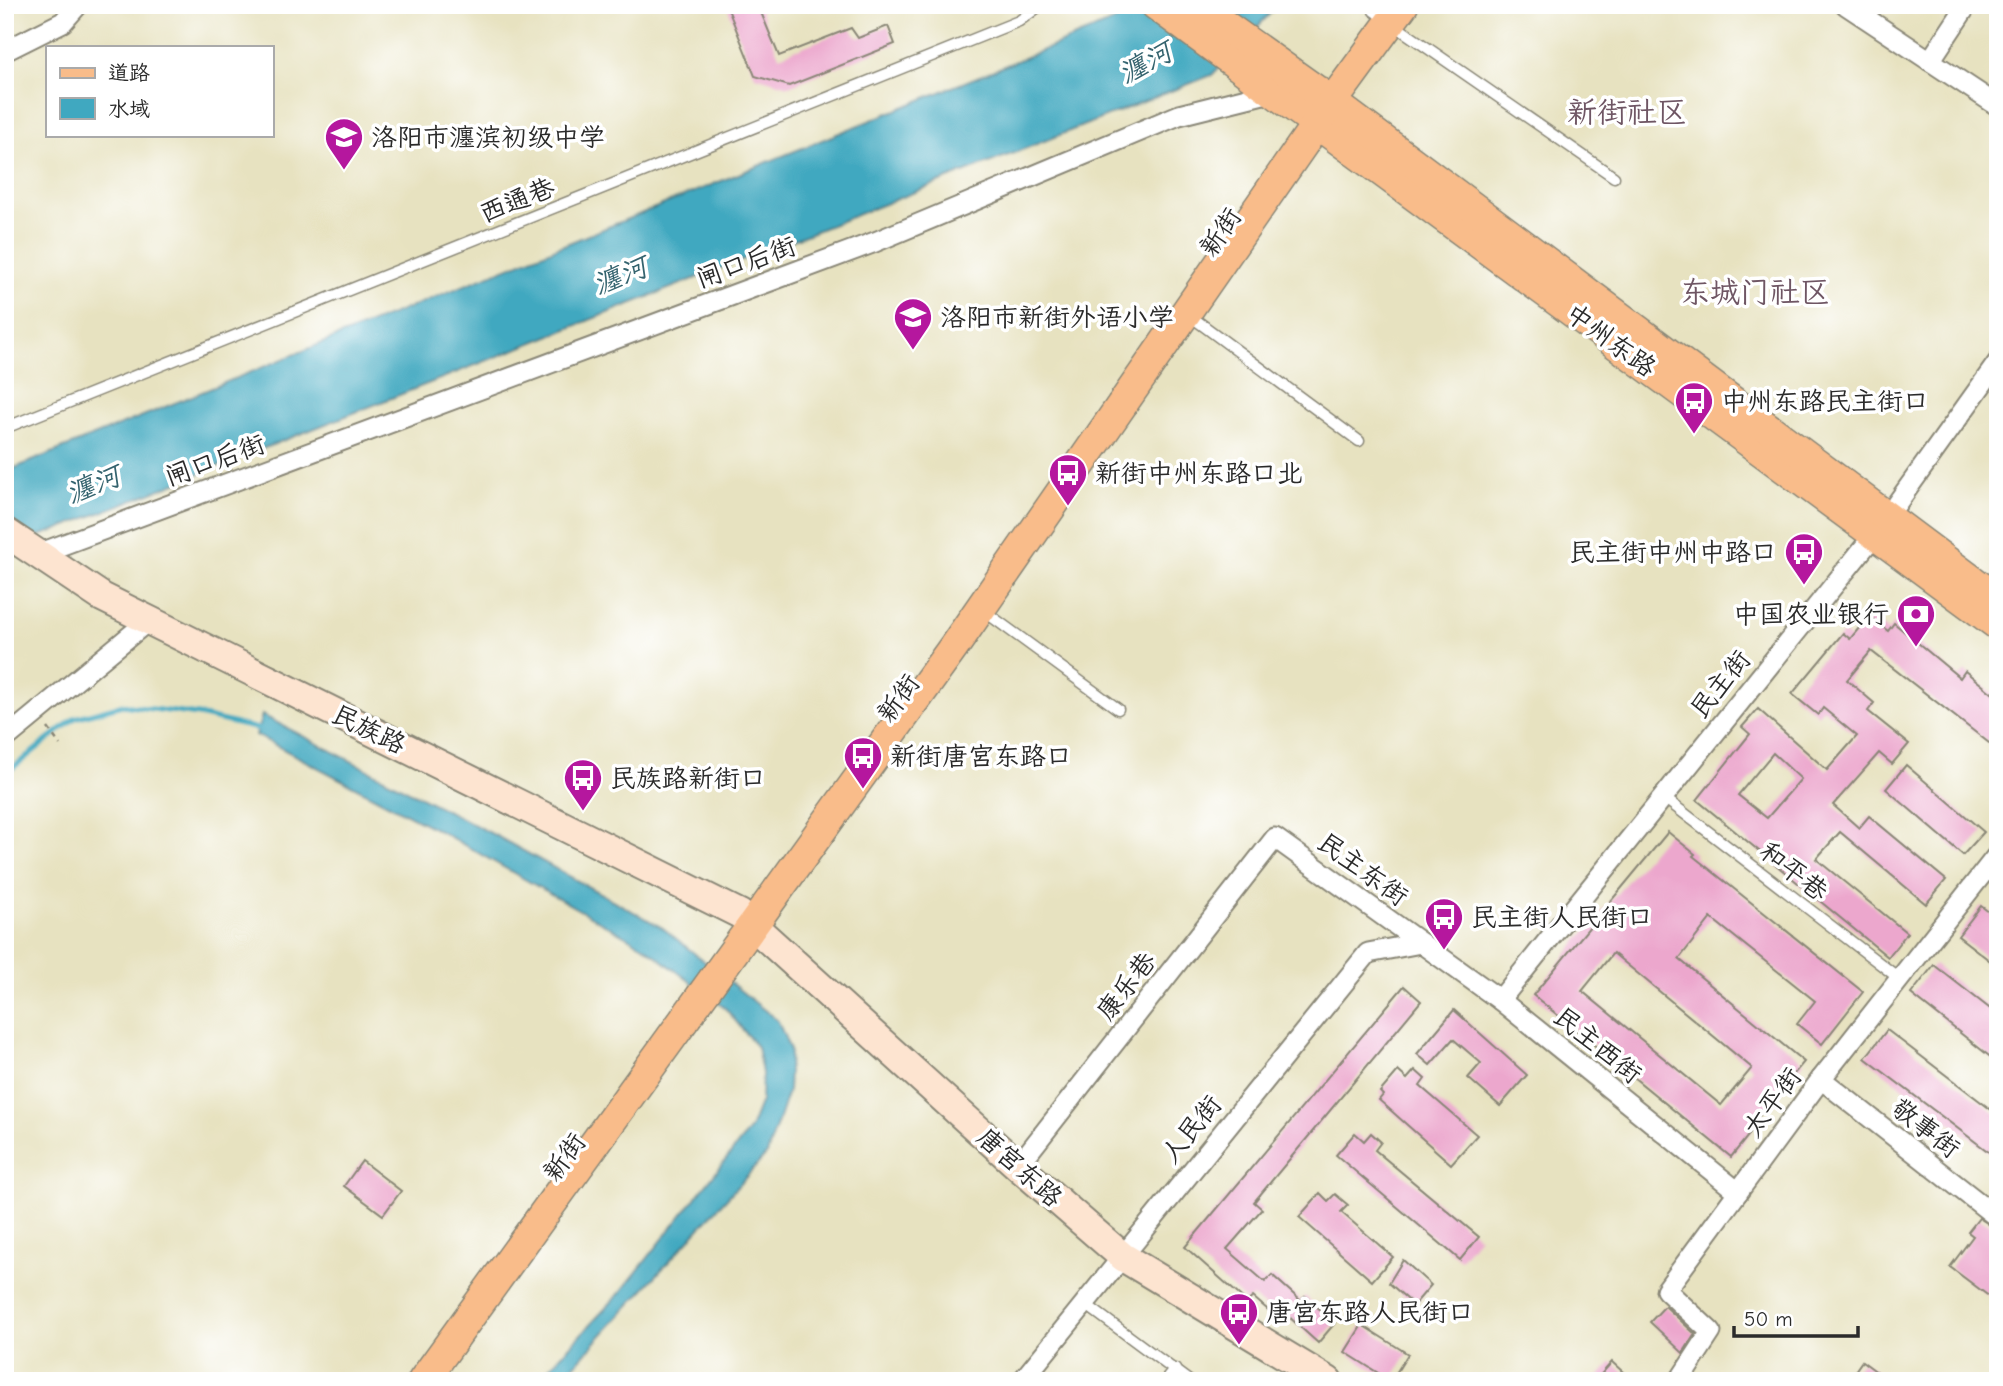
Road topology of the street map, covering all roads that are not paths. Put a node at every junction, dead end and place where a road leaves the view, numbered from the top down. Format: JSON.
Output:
{"nodes":[{"id":1,"x":78,"y":5,"type":"edge"},
{"id":2,"x":1041,"y":5,"type":"edge"},
{"id":3,"x":1156,"y":5,"type":"edge"},
{"id":4,"x":1196,"y":5,"type":"edge"},
{"id":5,"x":1846,"y":5,"type":"edge"},
{"id":6,"x":1967,"y":5,"type":"edge"},
{"id":7,"x":1386,"y":11,"type":"edge"},
{"id":8,"x":5,"y":51,"type":"edge"},
{"id":9,"x":1930,"y":61,"type":"junction"},
{"id":10,"x":1268,"y":77,"type":"junction"},
{"id":11,"x":1998,"y":106,"type":"edge"},
{"id":12,"x":1317,"y":107,"type":"junction"},
{"id":13,"x":1614,"y":177,"type":"dead end"},
{"id":14,"x":1186,"y":312,"type":"junction"},
{"id":15,"x":1996,"y":370,"type":"edge"},
{"id":16,"x":5,"y":428,"type":"edge"},
{"id":17,"x":1359,"y":442,"type":"dead end"},
{"id":18,"x":1881,"y":525,"type":"junction"},
{"id":19,"x":5,"y":532,"type":"edge"},
{"id":20,"x":38,"y":554,"type":"junction"},
{"id":21,"x":1998,"y":600,"type":"edge"},
{"id":22,"x":981,"y":608,"type":"junction"},
{"id":23,"x":148,"y":621,"type":"junction"},
{"id":24,"x":1998,"y":625,"type":"edge"},
{"id":25,"x":1118,"y":709,"type":"dead end"},
{"id":26,"x":5,"y":738,"type":"edge"},
{"id":27,"x":1662,"y":796,"type":"junction"},
{"id":28,"x":1275,"y":838,"type":"joint"},
{"id":29,"x":1998,"y":855,"type":"edge"},
{"id":30,"x":746,"y":919,"type":"junction"},
{"id":31,"x":1421,"y":943,"type":"junction"},
{"id":32,"x":1900,"y":979,"type":"junction"},
{"id":33,"x":1500,"y":1000,"type":"junction"},
{"id":34,"x":684,"y":1005,"type":"junction"},
{"id":35,"x":1821,"y":1079,"type":"junction"},
{"id":36,"x":1018,"y":1166,"type":"junction"},
{"id":37,"x":1738,"y":1192,"type":"junction"},
{"id":38,"x":1998,"y":1218,"type":"edge"},
{"id":39,"x":1123,"y":1257,"type":"junction"},
{"id":40,"x":1084,"y":1302,"type":"junction"},
{"id":41,"x":1175,"y":1369,"type":"junction"},
{"id":42,"x":402,"y":1381,"type":"edge"},
{"id":43,"x":423,"y":1381,"type":"edge"},
{"id":44,"x":1022,"y":1381,"type":"edge"},
{"id":45,"x":1165,"y":1381,"type":"edge"},
{"id":46,"x":1189,"y":1381,"type":"edge"},
{"id":47,"x":1328,"y":1381,"type":"edge"},
{"id":48,"x":1679,"y":1381,"type":"edge"}],
"edges":[{"from":1,"to":8,"type":"street"},
{"from":2,"to":16,"type":"lane","name":"西通巷"},
{"from":3,"to":10,"type":"main road"},
{"from":4,"to":10,"type":"main road"},
{"from":5,"to":9,"type":"street"},
{"from":6,"to":9,"type":"street"},
{"from":7,"to":12,"type":"main road","name":"新街"},
{"from":7,"to":13,"type":"lane"},
{"from":9,"to":11,"type":"street"},
{"from":10,"to":12,"type":"main road","name":"中州东路"},
{"from":10,"to":20,"type":"street","name":"闸口后街"},
{"from":12,"to":14,"type":"main road","name":"新街"},
{"from":12,"to":18,"type":"main road","name":"中州东路"},
{"from":12,"to":30,"type":"main road","name":"新街"},
{"from":14,"to":17,"type":"lane"},
{"from":14,"to":22,"type":"main road","name":"新街"},
{"from":15,"to":18,"type":"street","name":"民主街"},
{"from":18,"to":21,"type":"main road","name":"中州东路"},
{"from":18,"to":24,"type":"main road","name":"中州东路"},
{"from":18,"to":27,"type":"street","name":"民主街"},
{"from":19,"to":20,"type":"street","name":"民族路"},
{"from":20,"to":23,"type":"street","name":"民族路"},
{"from":22,"to":25,"type":"lane"},
{"from":22,"to":30,"type":"main road","name":"新街"},
{"from":23,"to":26,"type":"street"},
{"from":23,"to":30,"type":"street","name":"民族路"},
{"from":27,"to":32,"type":"lane","name":"和平巷"},
{"from":27,"to":33,"type":"street","name":"民主街"},
{"from":28,"to":31,"type":"street","name":"民主东街"},
{"from":28,"to":36,"type":"street","name":"康乐巷"},
{"from":29,"to":32,"type":"street","name":"太平街"},
{"from":30,"to":34,"type":"main road","name":"新街"},
{"from":30,"to":36,"type":"street","name":"唐宫东路"},
{"from":31,"to":33,"type":"street","name":"民主西街"},
{"from":31,"to":39,"type":"street","name":"人民街"},
{"from":32,"to":35,"type":"street","name":"太平街"},
{"from":33,"to":37,"type":"street","name":"民主西街"},
{"from":34,"to":42,"type":"main road","name":"新街"},
{"from":34,"to":43,"type":"main road","name":"新街"},
{"from":35,"to":37,"type":"street","name":"太平街"},
{"from":35,"to":38,"type":"street","name":"敬事街"},
{"from":36,"to":39,"type":"street","name":"唐宫东路"},
{"from":37,"to":48,"type":"street","name":"太平街"},
{"from":39,"to":40,"type":"street","name":"人民街"},
{"from":39,"to":47,"type":"street","name":"唐宫东路"},
{"from":40,"to":41,"type":"lane"},
{"from":40,"to":44,"type":"street","name":"人民街"},
{"from":41,"to":45,"type":"lane"},
{"from":41,"to":46,"type":"lane"}]}
